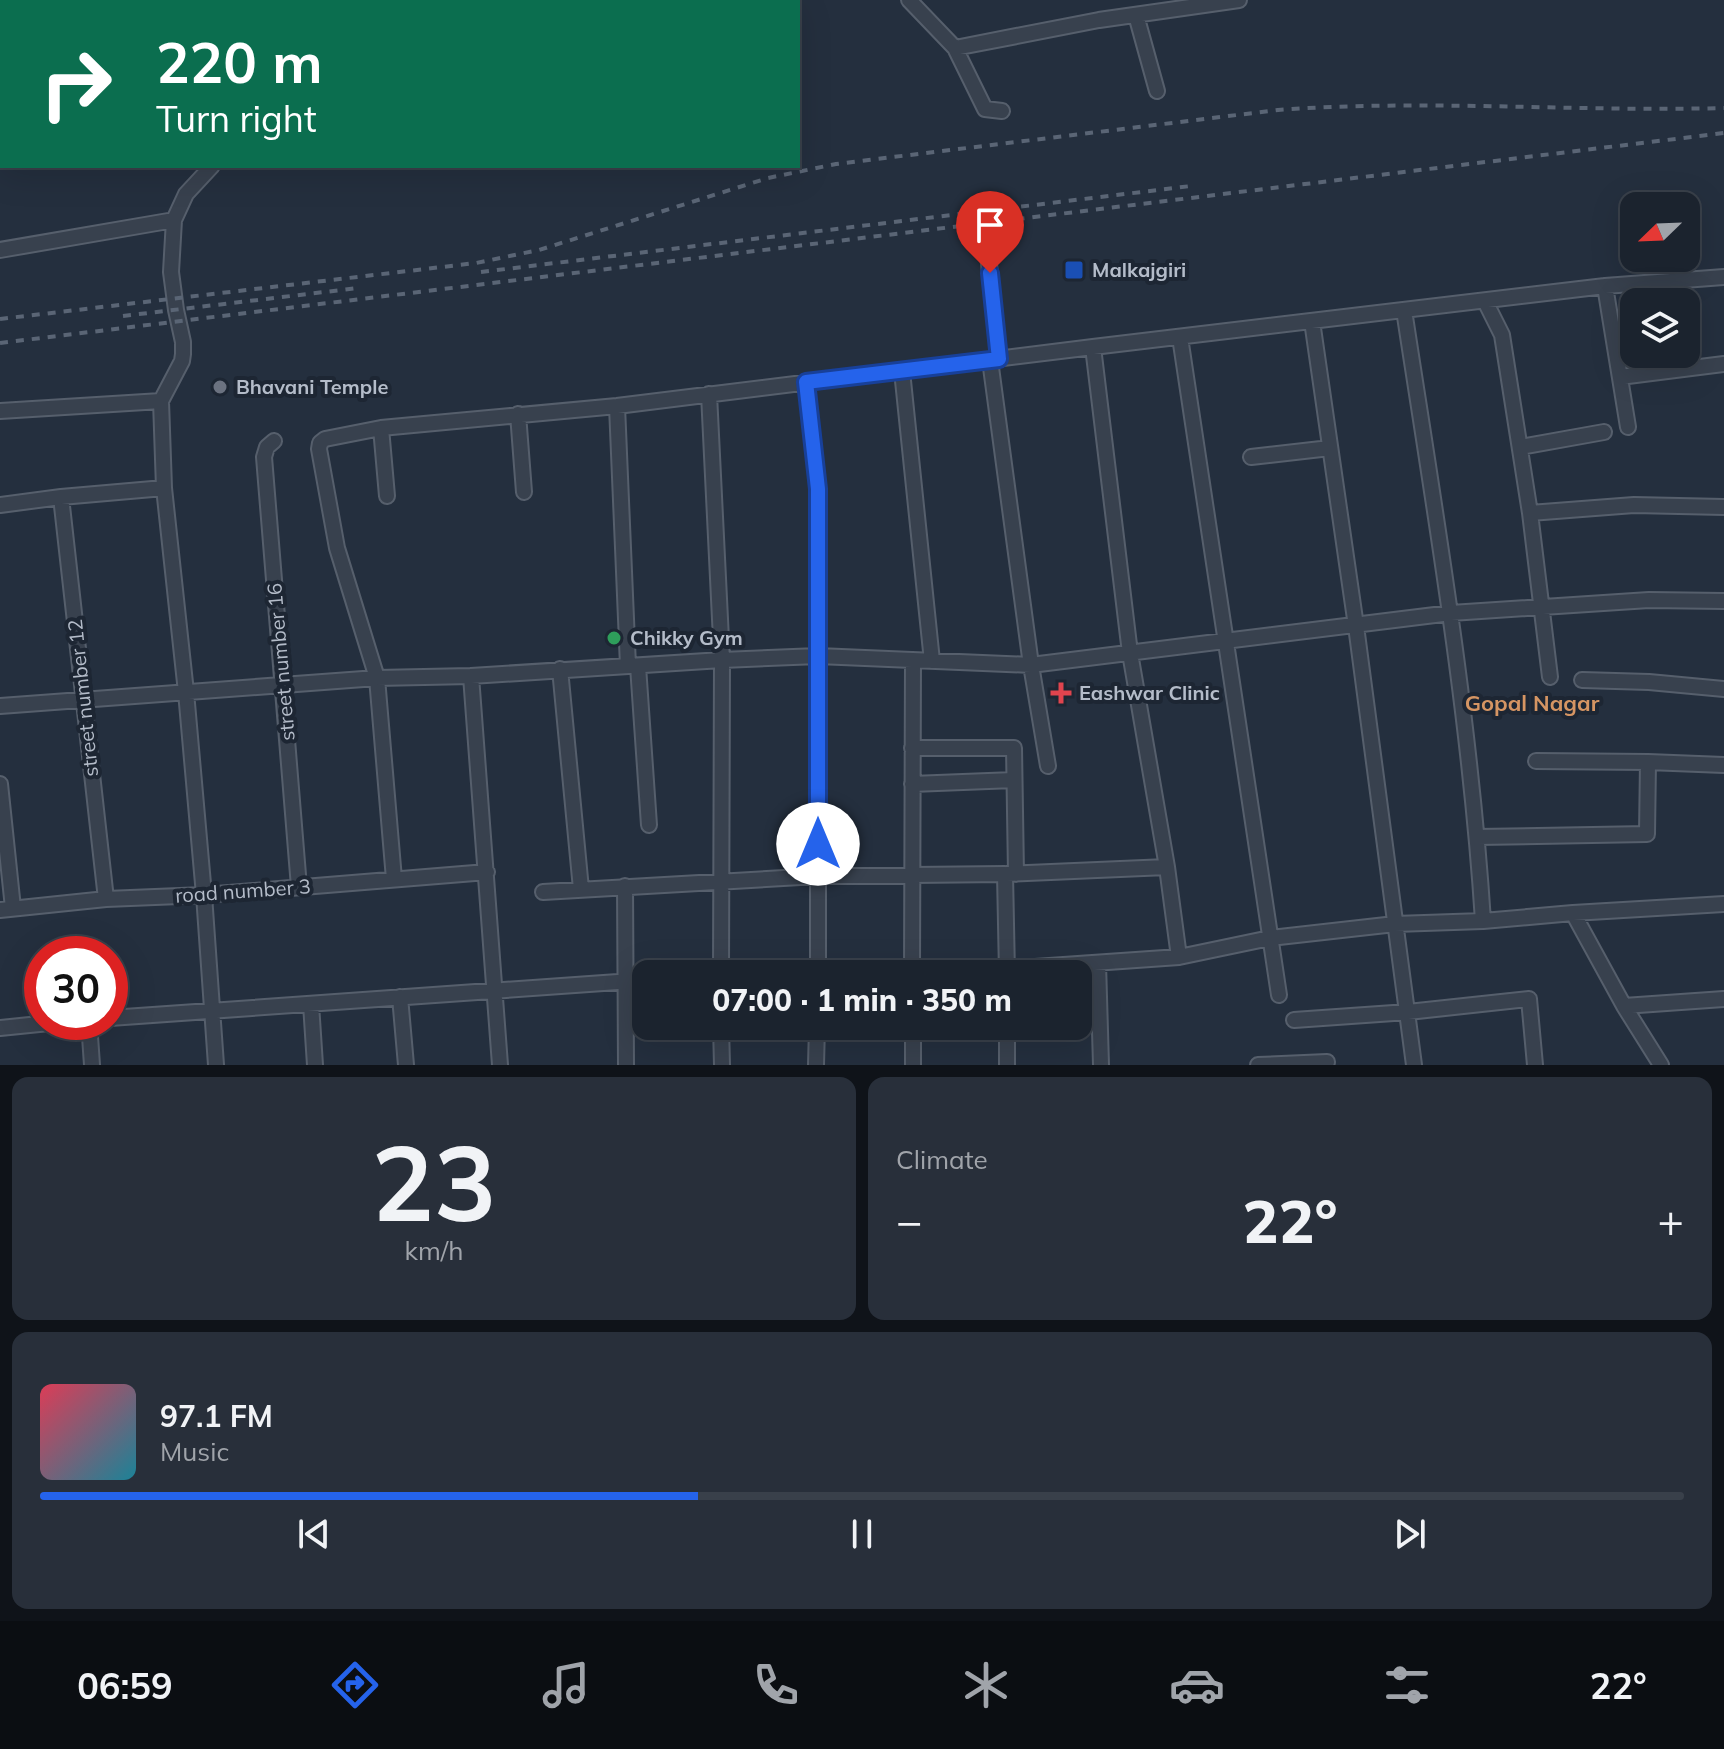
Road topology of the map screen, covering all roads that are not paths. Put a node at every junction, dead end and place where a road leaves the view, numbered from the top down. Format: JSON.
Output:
{"nodes":[{"id":1,"x":909,"y":0,"type":"edge"},
{"id":2,"x":1239,"y":0,"type":"edge"},
{"id":3,"x":1136,"y":15,"type":"junction"},
{"id":4,"x":955,"y":48,"type":"junction"},
{"id":5,"x":1157,"y":91,"type":"dead end"},
{"id":6,"x":1002,"y":111,"type":"dead end"},
{"id":7,"x":210,"y":168,"type":"edge"},
{"id":8,"x":174,"y":220,"type":"junction"},
{"id":9,"x":987,"y":245,"type":"dead end"},
{"id":10,"x":0,"y":250,"type":"edge"},
{"id":11,"x":1724,"y":277,"type":"edge"},
{"id":12,"x":1605,"y":286,"type":"junction"},
{"id":13,"x":1485,"y":301,"type":"junction"},
{"id":14,"x":1404,"y":310,"type":"junction"},
{"id":15,"x":1312,"y":321,"type":"junction"},
{"id":16,"x":1180,"y":337,"type":"junction"},
{"id":17,"x":1093,"y":347,"type":"junction"},
{"id":18,"x":995,"y":359,"type":"junction"},
{"id":19,"x":1724,"y":364,"type":"edge"},
{"id":20,"x":902,"y":371,"type":"junction"},
{"id":21,"x":1620,"y":377,"type":"junction"},
{"id":22,"x":806,"y":382,"type":"junction"},
{"id":23,"x":709,"y":394,"type":"junction"},
{"id":24,"x":161,"y":401,"type":"junction"},
{"id":25,"x":617,"y":406,"type":"junction"},
{"id":26,"x":0,"y":411,"type":"edge"},
{"id":27,"x":518,"y":414,"type":"junction"},
{"id":28,"x":1628,"y":427,"type":"dead end"},
{"id":29,"x":381,"y":428,"type":"junction"},
{"id":30,"x":1604,"y":432,"type":"dead end"},
{"id":31,"x":274,"y":441,"type":"dead end"},
{"id":32,"x":1520,"y":447,"type":"junction"},
{"id":33,"x":1330,"y":448,"type":"junction"},
{"id":34,"x":1251,"y":457,"type":"dead end"},
{"id":35,"x":164,"y":488,"type":"junction"},
{"id":36,"x":524,"y":492,"type":"dead end"},
{"id":37,"x":387,"y":496,"type":"dead end"},
{"id":38,"x":61,"y":497,"type":"junction"},
{"id":39,"x":0,"y":505,"type":"edge"},
{"id":40,"x":1724,"y":507,"type":"edge"},
{"id":41,"x":1530,"y":513,"type":"junction"},
{"id":42,"x":1724,"y":601,"type":"edge"},
{"id":43,"x":1542,"y":606,"type":"junction"},
{"id":44,"x":1451,"y":613,"type":"junction"},
{"id":45,"x":1356,"y":626,"type":"junction"},
{"id":46,"x":1225,"y":641,"type":"junction"},
{"id":47,"x":1130,"y":653,"type":"junction"},
{"id":48,"x":818,"y":656,"type":"junction"},
{"id":49,"x":722,"y":660,"type":"junction"},
{"id":50,"x":913,"y":660,"type":"junction"},
{"id":51,"x":932,"y":661,"type":"junction"},
{"id":52,"x":1031,"y":665,"type":"junction"},
{"id":53,"x":633,"y":666,"type":"junction"},
{"id":54,"x":560,"y":669,"type":"junction"},
{"id":55,"x":471,"y":676,"type":"junction"},
{"id":56,"x":1550,"y":677,"type":"dead end"},
{"id":57,"x":377,"y":678,"type":"junction"},
{"id":58,"x":1582,"y":680,"type":"dead end"},
{"id":59,"x":283,"y":685,"type":"junction"},
{"id":60,"x":1724,"y":689,"type":"edge"},
{"id":61,"x":186,"y":692,"type":"junction"},
{"id":62,"x":83,"y":700,"type":"junction"},
{"id":63,"x":0,"y":706,"type":"edge"},
{"id":64,"x":912,"y":748,"type":"junction"},
{"id":65,"x":1536,"y":761,"type":"dead end"},
{"id":66,"x":1648,"y":762,"type":"junction"},
{"id":67,"x":1724,"y":765,"type":"edge"},
{"id":68,"x":1048,"y":766,"type":"dead end"},
{"id":69,"x":1014,"y":780,"type":"junction"},
{"id":70,"x":0,"y":784,"type":"edge"},
{"id":71,"x":912,"y":784,"type":"junction"},
{"id":72,"x":649,"y":825,"type":"dead end"},
{"id":73,"x":1477,"y":837,"type":"junction"},
{"id":74,"x":1167,"y":867,"type":"junction"},
{"id":75,"x":487,"y":872,"type":"junction"},
{"id":76,"x":914,"y":873,"type":"junction"},
{"id":77,"x":1010,"y":874,"type":"junction"},
{"id":78,"x":818,"y":876,"type":"junction"},
{"id":79,"x":394,"y":879,"type":"junction"},
{"id":80,"x":721,"y":881,"type":"junction"},
{"id":81,"x":625,"y":886,"type":"junction"},
{"id":82,"x":299,"y":887,"type":"junction"},
{"id":83,"x":581,"y":889,"type":"junction"},
{"id":84,"x":543,"y":892,"type":"dead end"},
{"id":85,"x":204,"y":895,"type":"junction"},
{"id":86,"x":106,"y":899,"type":"junction"},
{"id":87,"x":1724,"y":904,"type":"edge"},
{"id":88,"x":7,"y":909,"type":"edge"},
{"id":89,"x":1573,"y":913,"type":"junction"},
{"id":90,"x":1483,"y":921,"type":"junction"},
{"id":91,"x":1395,"y":924,"type":"junction"},
{"id":92,"x":1270,"y":938,"type":"junction"},
{"id":93,"x":1179,"y":957,"type":"junction"},
{"id":94,"x":721,"y":960,"type":"edge"},
{"id":95,"x":818,"y":960,"type":"edge"},
{"id":96,"x":912,"y":960,"type":"edge"},
{"id":97,"x":1007,"y":960,"type":"edge"},
{"id":98,"x":1098,"y":963,"type":"junction"},
{"id":99,"x":1092,"y":964,"type":"edge"},
{"id":100,"x":625,"y":981,"type":"junction"},
{"id":101,"x":632,"y":981,"type":"edge"},
{"id":102,"x":495,"y":991,"type":"junction"},
{"id":103,"x":1279,"y":995,"type":"dead end"},
{"id":104,"x":400,"y":997,"type":"junction"},
{"id":105,"x":1724,"y":999,"type":"edge"},
{"id":106,"x":311,"y":1004,"type":"junction"},
{"id":107,"x":1624,"y":1006,"type":"junction"},
{"id":108,"x":213,"y":1010,"type":"junction"},
{"id":109,"x":1408,"y":1012,"type":"junction"},
{"id":110,"x":128,"y":1017,"type":"edge"},
{"id":111,"x":1294,"y":1020,"type":"dead end"},
{"id":112,"x":24,"y":1026,"type":"edge"},
{"id":113,"x":0,"y":1028,"type":"edge"},
{"id":114,"x":90,"y":1040,"type":"edge"},
{"id":115,"x":721,"y":1040,"type":"edge"},
{"id":116,"x":817,"y":1040,"type":"edge"},
{"id":117,"x":913,"y":1040,"type":"edge"},
{"id":118,"x":1007,"y":1040,"type":"edge"},
{"id":119,"x":1327,"y":1062,"type":"dead end"},
{"id":120,"x":92,"y":1065,"type":"edge"},
{"id":121,"x":216,"y":1065,"type":"edge"},
{"id":122,"x":315,"y":1065,"type":"edge"},
{"id":123,"x":406,"y":1065,"type":"edge"},
{"id":124,"x":500,"y":1065,"type":"edge"},
{"id":125,"x":626,"y":1065,"type":"edge"},
{"id":126,"x":722,"y":1065,"type":"edge"},
{"id":127,"x":816,"y":1065,"type":"edge"},
{"id":128,"x":913,"y":1065,"type":"edge"},
{"id":129,"x":1007,"y":1065,"type":"edge"},
{"id":130,"x":1101,"y":1065,"type":"edge"},
{"id":131,"x":1258,"y":1065,"type":"edge"},
{"id":132,"x":1414,"y":1065,"type":"edge"},
{"id":133,"x":1535,"y":1065,"type":"edge"},
{"id":134,"x":1661,"y":1065,"type":"edge"}],
"edges":[{"from":1,"to":4,"type":"street"},
{"from":2,"to":3,"type":"street"},
{"from":3,"to":4,"type":"street"},
{"from":3,"to":5,"type":"street"},
{"from":4,"to":6,"type":"street"},
{"from":7,"to":8,"type":"street"},
{"from":8,"to":10,"type":"street"},
{"from":8,"to":24,"type":"street"},
{"from":9,"to":18,"type":"street"},
{"from":11,"to":12,"type":"street"},
{"from":12,"to":13,"type":"street"},
{"from":12,"to":21,"type":"street"},
{"from":13,"to":14,"type":"street"},
{"from":13,"to":32,"type":"street"},
{"from":14,"to":15,"type":"street"},
{"from":14,"to":44,"type":"street"},
{"from":15,"to":16,"type":"street"},
{"from":15,"to":33,"type":"street"},
{"from":16,"to":17,"type":"street"},
{"from":16,"to":46,"type":"street"},
{"from":17,"to":18,"type":"street"},
{"from":17,"to":47,"type":"street"},
{"from":18,"to":20,"type":"street"},
{"from":18,"to":52,"type":"street"},
{"from":19,"to":21,"type":"street"},
{"from":20,"to":22,"type":"street"},
{"from":20,"to":51,"type":"street"},
{"from":21,"to":28,"type":"street"},
{"from":22,"to":23,"type":"street"},
{"from":22,"to":48,"type":"street"},
{"from":23,"to":25,"type":"street"},
{"from":23,"to":49,"type":"street"},
{"from":24,"to":26,"type":"street"},
{"from":24,"to":35,"type":"street"},
{"from":25,"to":27,"type":"street"},
{"from":25,"to":53,"type":"street"},
{"from":27,"to":29,"type":"street"},
{"from":27,"to":36,"type":"street"},
{"from":29,"to":37,"type":"street"},
{"from":29,"to":57,"type":"street"},
{"from":30,"to":32,"type":"street"},
{"from":31,"to":59,"type":"street","name":"street number 16"},
{"from":32,"to":41,"type":"street"},
{"from":33,"to":34,"type":"street"},
{"from":33,"to":45,"type":"street"},
{"from":35,"to":38,"type":"street"},
{"from":35,"to":61,"type":"street"},
{"from":38,"to":39,"type":"street"},
{"from":38,"to":62,"type":"street","name":"street number 12"},
{"from":40,"to":41,"type":"street"},
{"from":41,"to":43,"type":"street"},
{"from":42,"to":43,"type":"street"},
{"from":43,"to":44,"type":"street"},
{"from":43,"to":56,"type":"street"},
{"from":44,"to":45,"type":"street"},
{"from":44,"to":73,"type":"street"},
{"from":45,"to":46,"type":"street"},
{"from":45,"to":91,"type":"street"},
{"from":46,"to":47,"type":"street"},
{"from":46,"to":92,"type":"street"},
{"from":47,"to":52,"type":"street"},
{"from":47,"to":74,"type":"street"},
{"from":48,"to":49,"type":"street"},
{"from":48,"to":50,"type":"street"},
{"from":48,"to":78,"type":"street"},
{"from":49,"to":53,"type":"street"},
{"from":49,"to":80,"type":"street"},
{"from":50,"to":51,"type":"street"},
{"from":50,"to":64,"type":"street"},
{"from":51,"to":52,"type":"street"},
{"from":52,"to":68,"type":"street"},
{"from":53,"to":54,"type":"street"},
{"from":53,"to":72,"type":"street"},
{"from":54,"to":55,"type":"street"},
{"from":54,"to":83,"type":"street"},
{"from":55,"to":57,"type":"street"},
{"from":55,"to":75,"type":"street"},
{"from":57,"to":59,"type":"street"},
{"from":57,"to":79,"type":"street"},
{"from":58,"to":60,"type":"street"},
{"from":59,"to":61,"type":"street"},
{"from":59,"to":82,"type":"street","name":"street number 16"},
{"from":61,"to":62,"type":"street"},
{"from":61,"to":85,"type":"street"},
{"from":62,"to":63,"type":"street"},
{"from":62,"to":86,"type":"street","name":"street number 12"},
{"from":64,"to":69,"type":"street"},
{"from":64,"to":71,"type":"street"},
{"from":65,"to":66,"type":"street"},
{"from":66,"to":67,"type":"street"},
{"from":66,"to":73,"type":"street"},
{"from":69,"to":71,"type":"street"},
{"from":69,"to":77,"type":"street"},
{"from":70,"to":88,"type":"street"},
{"from":71,"to":76,"type":"street"},
{"from":73,"to":90,"type":"street"},
{"from":74,"to":77,"type":"street"},
{"from":74,"to":93,"type":"street"},
{"from":75,"to":79,"type":"street","name":"road number 3"},
{"from":75,"to":102,"type":"street"},
{"from":76,"to":77,"type":"street"},
{"from":76,"to":78,"type":"street"},
{"from":76,"to":96,"type":"street"},
{"from":77,"to":97,"type":"street"},
{"from":78,"to":80,"type":"street"},
{"from":78,"to":95,"type":"street"},
{"from":79,"to":82,"type":"street","name":"road number 3"},
{"from":80,"to":81,"type":"street"},
{"from":80,"to":94,"type":"street"},
{"from":81,"to":83,"type":"street"},
{"from":81,"to":100,"type":"street"},
{"from":82,"to":85,"type":"street","name":"road number 3"},
{"from":83,"to":84,"type":"street"},
{"from":85,"to":86,"type":"street","name":"road number 3"},
{"from":85,"to":108,"type":"street"},
{"from":86,"to":88,"type":"street","name":"road number 3"},
{"from":87,"to":89,"type":"street"},
{"from":89,"to":90,"type":"street"},
{"from":89,"to":107,"type":"street"},
{"from":90,"to":91,"type":"street"},
{"from":91,"to":92,"type":"street"},
{"from":91,"to":109,"type":"street"},
{"from":92,"to":93,"type":"street"},
{"from":92,"to":103,"type":"street"},
{"from":93,"to":98,"type":"street"},
{"from":98,"to":99,"type":"street"},
{"from":98,"to":130,"type":"street"},
{"from":100,"to":101,"type":"street"},
{"from":100,"to":102,"type":"street"},
{"from":100,"to":125,"type":"street"},
{"from":102,"to":104,"type":"street"},
{"from":102,"to":124,"type":"street"},
{"from":104,"to":106,"type":"street"},
{"from":104,"to":123,"type":"street"},
{"from":105,"to":107,"type":"street"},
{"from":106,"to":108,"type":"street"},
{"from":106,"to":122,"type":"street"},
{"from":107,"to":134,"type":"street"},
{"from":108,"to":110,"type":"street"},
{"from":108,"to":121,"type":"street"},
{"from":109,"to":111,"type":"street"},
{"from":109,"to":132,"type":"street"},
{"from":109,"to":133,"type":"street"},
{"from":112,"to":113,"type":"street"},
{"from":114,"to":120,"type":"street"},
{"from":115,"to":126,"type":"street"},
{"from":116,"to":127,"type":"street"},
{"from":117,"to":128,"type":"street"},
{"from":118,"to":129,"type":"street"},
{"from":119,"to":131,"type":"street"}]}
